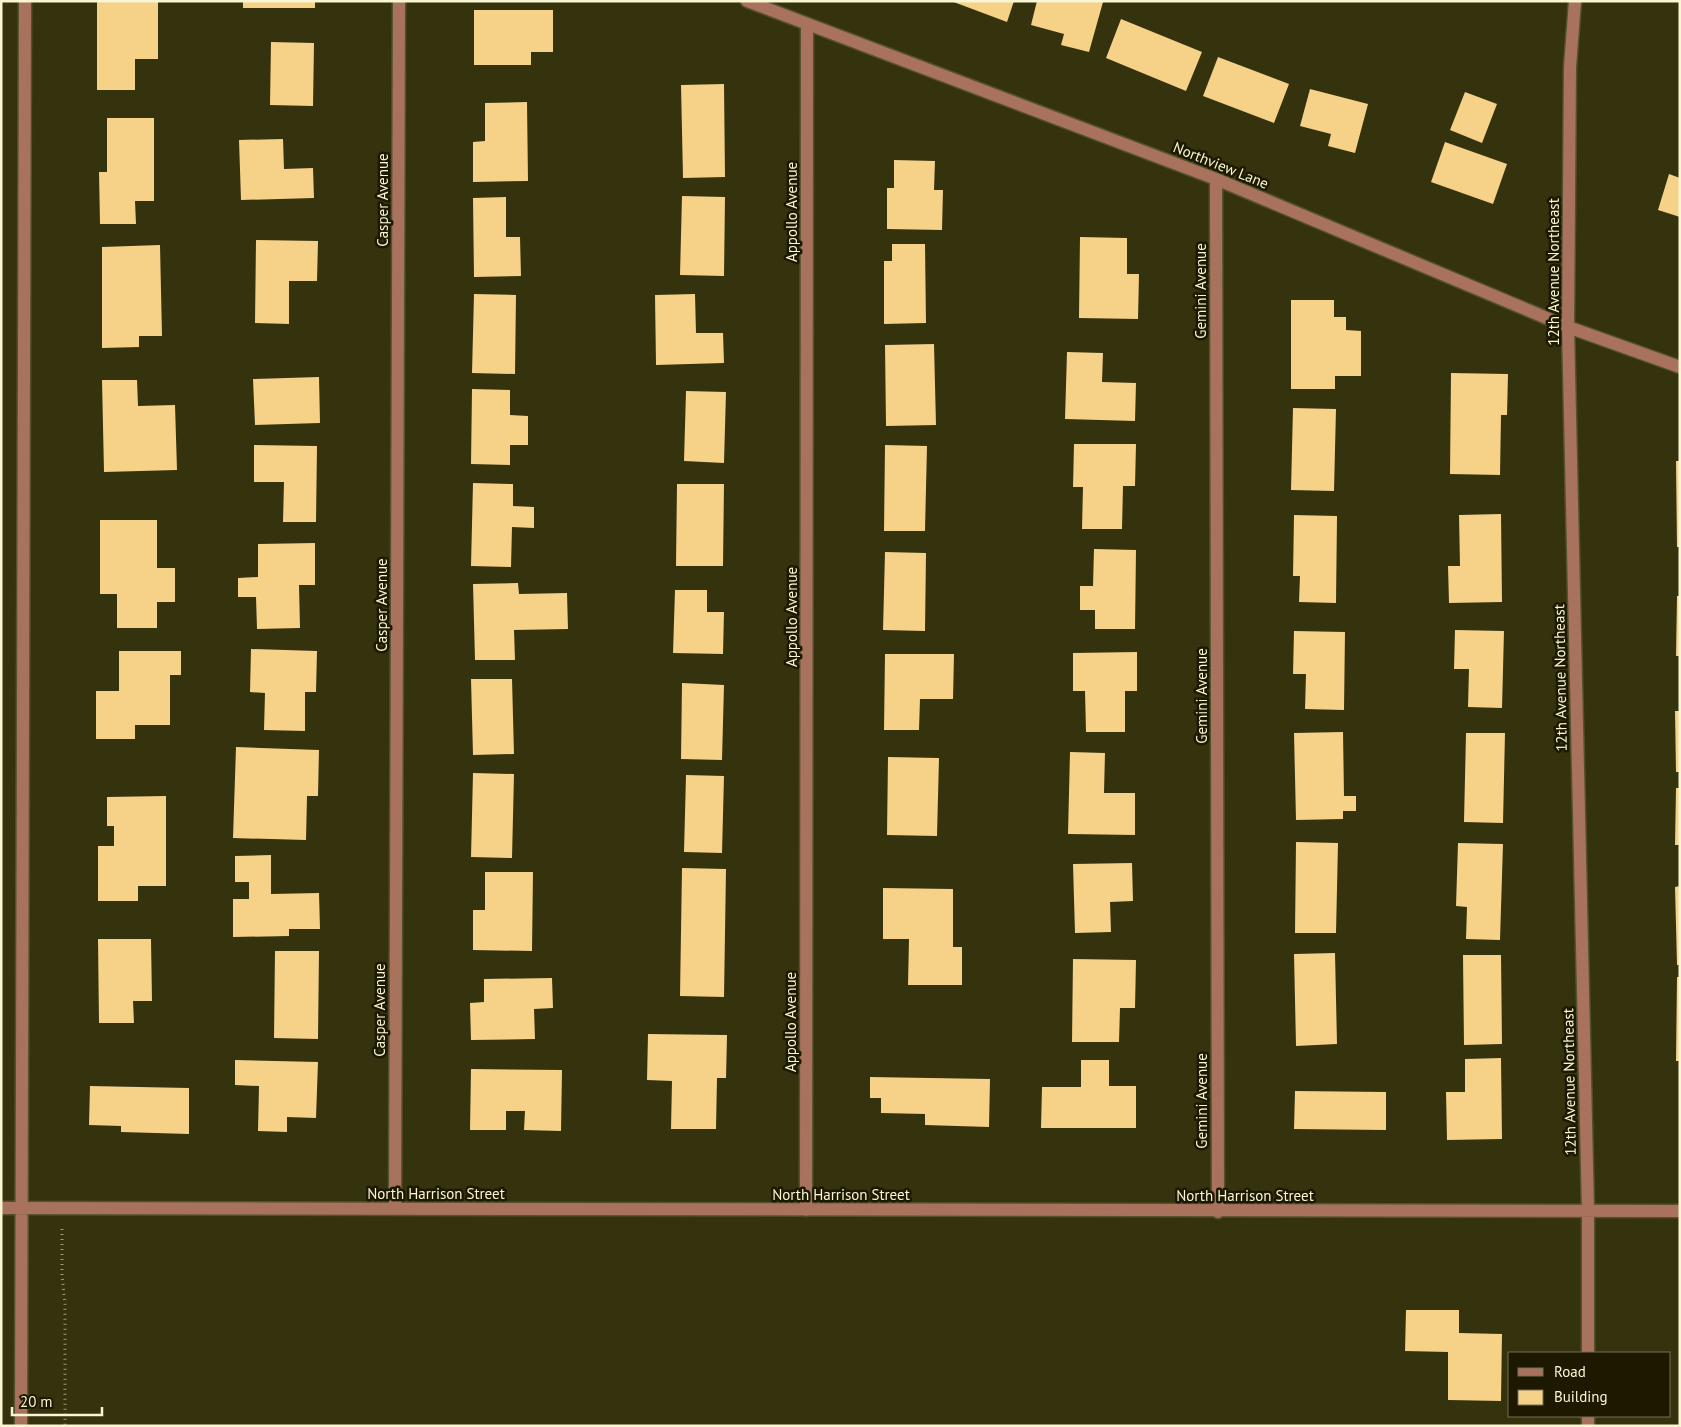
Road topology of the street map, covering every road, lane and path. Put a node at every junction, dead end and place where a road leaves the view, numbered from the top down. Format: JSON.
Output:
{"nodes":[{"id":1,"x":24,"y":1,"type":"edge"},
{"id":2,"x":399,"y":1,"type":"edge"},
{"id":3,"x":747,"y":1,"type":"edge"},
{"id":4,"x":1575,"y":1,"type":"edge"},
{"id":5,"x":808,"y":24,"type":"junction"},
{"id":6,"x":1216,"y":179,"type":"junction"},
{"id":7,"x":1568,"y":327,"type":"junction"},
{"id":8,"x":1680,"y":367,"type":"edge"},
{"id":9,"x":1,"y":1208,"type":"edge"},
{"id":10,"x":21,"y":1208,"type":"junction"},
{"id":11,"x":62,"y":1208,"type":"junction"},
{"id":12,"x":395,"y":1209,"type":"junction"},
{"id":13,"x":806,"y":1210,"type":"junction"},
{"id":14,"x":1588,"y":1211,"type":"junction"},
{"id":15,"x":1680,"y":1211,"type":"edge"},
{"id":16,"x":1218,"y":1212,"type":"junction"},
{"id":17,"x":1588,"y":1352,"type":"edge"},
{"id":18,"x":22,"y":1426,"type":"edge"},
{"id":19,"x":65,"y":1426,"type":"edge"}],
"edges":[{"from":1,"to":10,"type":"street"},
{"from":2,"to":12,"type":"street","name":"Casper Avenue"},
{"from":3,"to":5,"type":"street","name":"Northview Lane"},
{"from":4,"to":7,"type":"street","name":"12th Avenue Northeast"},
{"from":5,"to":6,"type":"street","name":"Northview Lane"},
{"from":5,"to":13,"type":"street","name":"Appollo Avenue"},
{"from":6,"to":7,"type":"street","name":"Northview Lane"},
{"from":6,"to":16,"type":"street","name":"Gemini Avenue"},
{"from":7,"to":8,"type":"street","name":"Northview Lane"},
{"from":7,"to":14,"type":"street","name":"12th Avenue Northeast"},
{"from":9,"to":10,"type":"street","name":"North Harrison Street"},
{"from":10,"to":11,"type":"street","name":"North Harrison Street"},
{"from":10,"to":18,"type":"street"},
{"from":11,"to":12,"type":"street","name":"North Harrison Street"},
{"from":11,"to":19,"type":"path"},
{"from":12,"to":13,"type":"street","name":"North Harrison Street"},
{"from":13,"to":16,"type":"street","name":"North Harrison Street"},
{"from":14,"to":15,"type":"street","name":"North Harrison Street"},
{"from":14,"to":16,"type":"street","name":"North Harrison Street"},
{"from":14,"to":17,"type":"street","name":"12th Avenue Northeast"}]}
